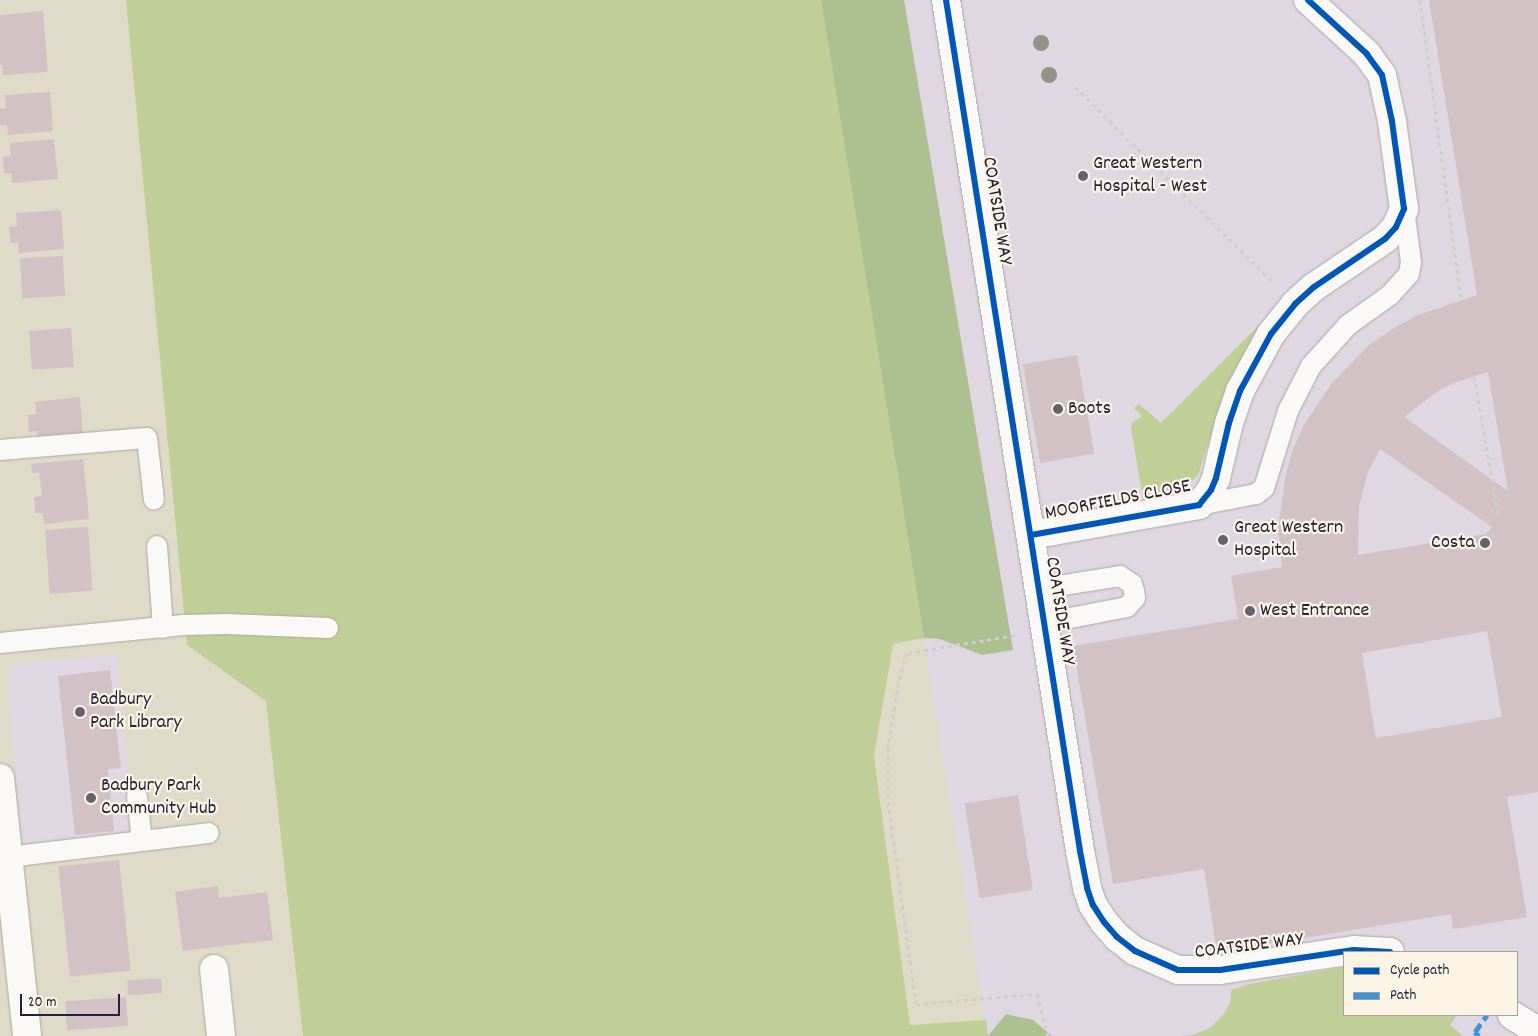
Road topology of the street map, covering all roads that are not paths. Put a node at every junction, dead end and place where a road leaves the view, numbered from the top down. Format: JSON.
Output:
{"nodes":[{"id":1,"x":946,"y":0,"type":"edge"},
{"id":2,"x":1308,"y":0,"type":"edge"},
{"id":3,"x":1404,"y":209,"type":"junction"},
{"id":4,"x":0,"y":450,"type":"edge"},
{"id":5,"x":154,"y":500,"type":"dead end"},
{"id":6,"x":1199,"y":505,"type":"junction"},
{"id":7,"x":1031,"y":535,"type":"junction"},
{"id":8,"x":157,"y":546,"type":"dead end"},
{"id":9,"x":1039,"y":589,"type":"junction"},
{"id":10,"x":1044,"y":626,"type":"junction"},
{"id":11,"x":163,"y":628,"type":"junction"},
{"id":12,"x":328,"y":628,"type":"dead end"},
{"id":13,"x":0,"y":643,"type":"edge"},
{"id":14,"x":0,"y":778,"type":"edge"},
{"id":15,"x":137,"y":796,"type":"dead end"},
{"id":16,"x":208,"y":833,"type":"dead end"},
{"id":17,"x":142,"y":841,"type":"junction"},
{"id":18,"x":8,"y":857,"type":"junction"},
{"id":19,"x":6,"y":891,"type":"edge"},
{"id":20,"x":1347,"y":951,"type":"edge"},
{"id":21,"x":1372,"y":951,"type":"edge"},
{"id":22,"x":1343,"y":952,"type":"edge"},
{"id":23,"x":214,"y":969,"type":"dead end"},
{"id":24,"x":1514,"y":1016,"type":"edge"},
{"id":25,"x":1538,"y":1031,"type":"edge"},
{"id":26,"x":27,"y":1036,"type":"edge"},
{"id":27,"x":221,"y":1036,"type":"edge"}],
"edges":[{"from":1,"to":7,"type":"street","name":"COATSIDE WAY"},
{"from":2,"to":3,"type":"street"},
{"from":3,"to":6,"type":"street","name":"MOORFIELDS CLOSE"},
{"from":3,"to":6,"type":"lane"},
{"from":4,"to":5,"type":"lane"},
{"from":6,"to":7,"type":"street","name":"MOORFIELDS CLOSE"},
{"from":7,"to":9,"type":"street","name":"COATSIDE WAY"},
{"from":8,"to":11,"type":"lane"},
{"from":9,"to":10,"type":"street","name":"COATSIDE WAY"},
{"from":9,"to":10,"type":"lane"},
{"from":10,"to":22,"type":"street","name":"COATSIDE WAY"},
{"from":11,"to":12,"type":"lane"},
{"from":11,"to":13,"type":"lane"},
{"from":14,"to":18,"type":"street"},
{"from":15,"to":17,"type":"lane"},
{"from":16,"to":17,"type":"lane"},
{"from":17,"to":18,"type":"lane"},
{"from":18,"to":19,"type":"street"},
{"from":19,"to":26,"type":"street"},
{"from":20,"to":21,"type":"street","name":"COATSIDE WAY"},
{"from":23,"to":27,"type":"street"},
{"from":24,"to":25,"type":"street"}]}
